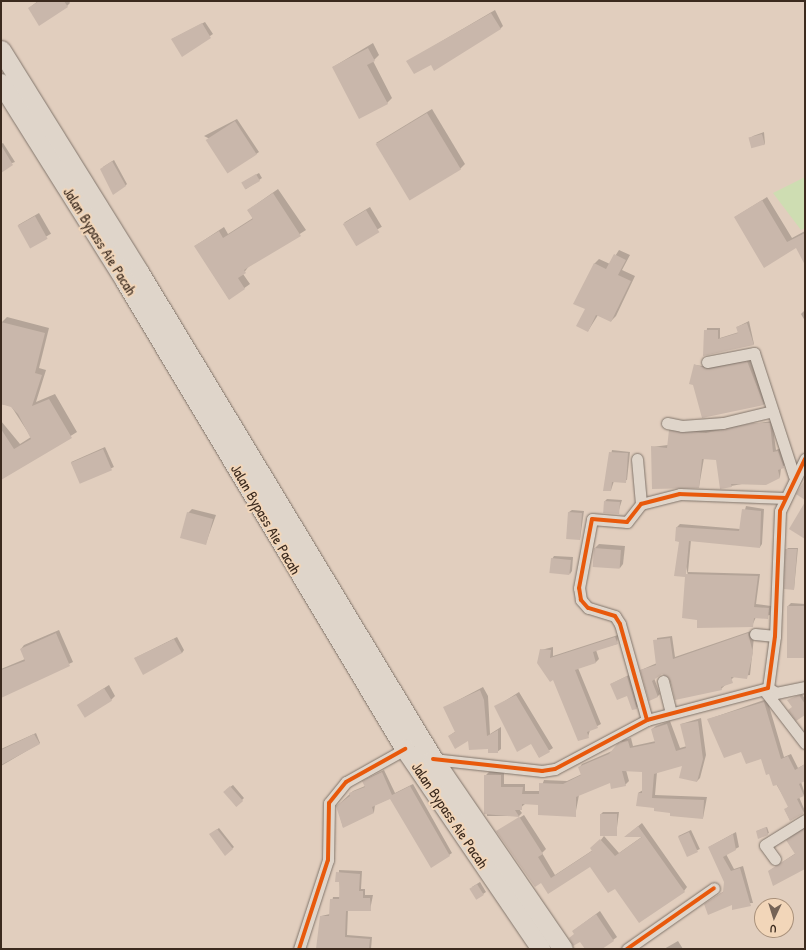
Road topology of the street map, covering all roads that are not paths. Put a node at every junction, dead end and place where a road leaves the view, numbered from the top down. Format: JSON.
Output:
{"nodes":[{"id":1,"x":1,"y":50,"type":"edge"},
{"id":2,"x":1,"y":83,"type":"edge"},
{"id":3,"x":707,"y":362,"type":"dead end"},
{"id":4,"x":773,"y":411,"type":"junction"},
{"id":5,"x":668,"y":423,"type":"dead end"},
{"id":6,"x":637,"y":459,"type":"dead end"},
{"id":7,"x":805,"y":459,"type":"edge"},
{"id":8,"x":794,"y":476,"type":"junction"},
{"id":9,"x":785,"y":498,"type":"junction"},
{"id":10,"x":641,"y":504,"type":"junction"},
{"id":11,"x":755,"y":634,"type":"dead end"},
{"id":12,"x":776,"y":636,"type":"junction"},
{"id":13,"x":370,"y":655,"type":"junction"},
{"id":14,"x":354,"y":665,"type":"junction"},
{"id":15,"x":663,"y":681,"type":"dead end"},
{"id":16,"x":805,"y":687,"type":"edge"},
{"id":17,"x":766,"y":689,"type":"junction"},
{"id":18,"x":671,"y":712,"type":"junction"},
{"id":19,"x":647,"y":720,"type":"junction"},
{"id":20,"x":805,"y":743,"type":"edge"},
{"id":21,"x":405,"y":749,"type":"junction"},
{"id":22,"x":433,"y":759,"type":"junction"},
{"id":23,"x":805,"y":820,"type":"edge"},
{"id":24,"x":485,"y":852,"type":"junction"},
{"id":25,"x":775,"y":859,"type":"dead end"},
{"id":26,"x":714,"y":888,"type":"dead end"},
{"id":27,"x":299,"y":949,"type":"edge"},
{"id":28,"x":542,"y":949,"type":"edge"},
{"id":29,"x":563,"y":949,"type":"edge"},
{"id":30,"x":627,"y":949,"type":"edge"}],
"edges":[{"from":1,"to":13,"type":"highway"},
{"from":2,"to":14,"type":"highway","name":"Jalan Bypass Aie Pacah"},
{"from":3,"to":4,"type":"street"},
{"from":4,"to":5,"type":"street"},
{"from":4,"to":8,"type":"street"},
{"from":6,"to":10,"type":"street"},
{"from":7,"to":8,"type":"street"},
{"from":8,"to":9,"type":"street"},
{"from":9,"to":10,"type":"street"},
{"from":9,"to":12,"type":"street"},
{"from":10,"to":19,"type":"street"},
{"from":11,"to":12,"type":"street"},
{"from":12,"to":17,"type":"street"},
{"from":13,"to":14,"type":"highway"},
{"from":13,"to":22,"type":"highway"},
{"from":14,"to":21,"type":"highway","name":"Jalan Bypass Aie Pacah"},
{"from":15,"to":18,"type":"street"},
{"from":16,"to":17,"type":"street"},
{"from":17,"to":18,"type":"street"},
{"from":17,"to":20,"type":"street"},
{"from":18,"to":19,"type":"street"},
{"from":19,"to":22,"type":"street"},
{"from":21,"to":24,"type":"highway","name":"Jalan Bypass Aie Pacah"},
{"from":21,"to":27,"type":"street"},
{"from":22,"to":24,"type":"highway"},
{"from":23,"to":25,"type":"street"},
{"from":24,"to":28,"type":"highway","name":"Jalan Bypass Aie Pacah"},
{"from":24,"to":29,"type":"highway"},
{"from":26,"to":30,"type":"street"}]}
